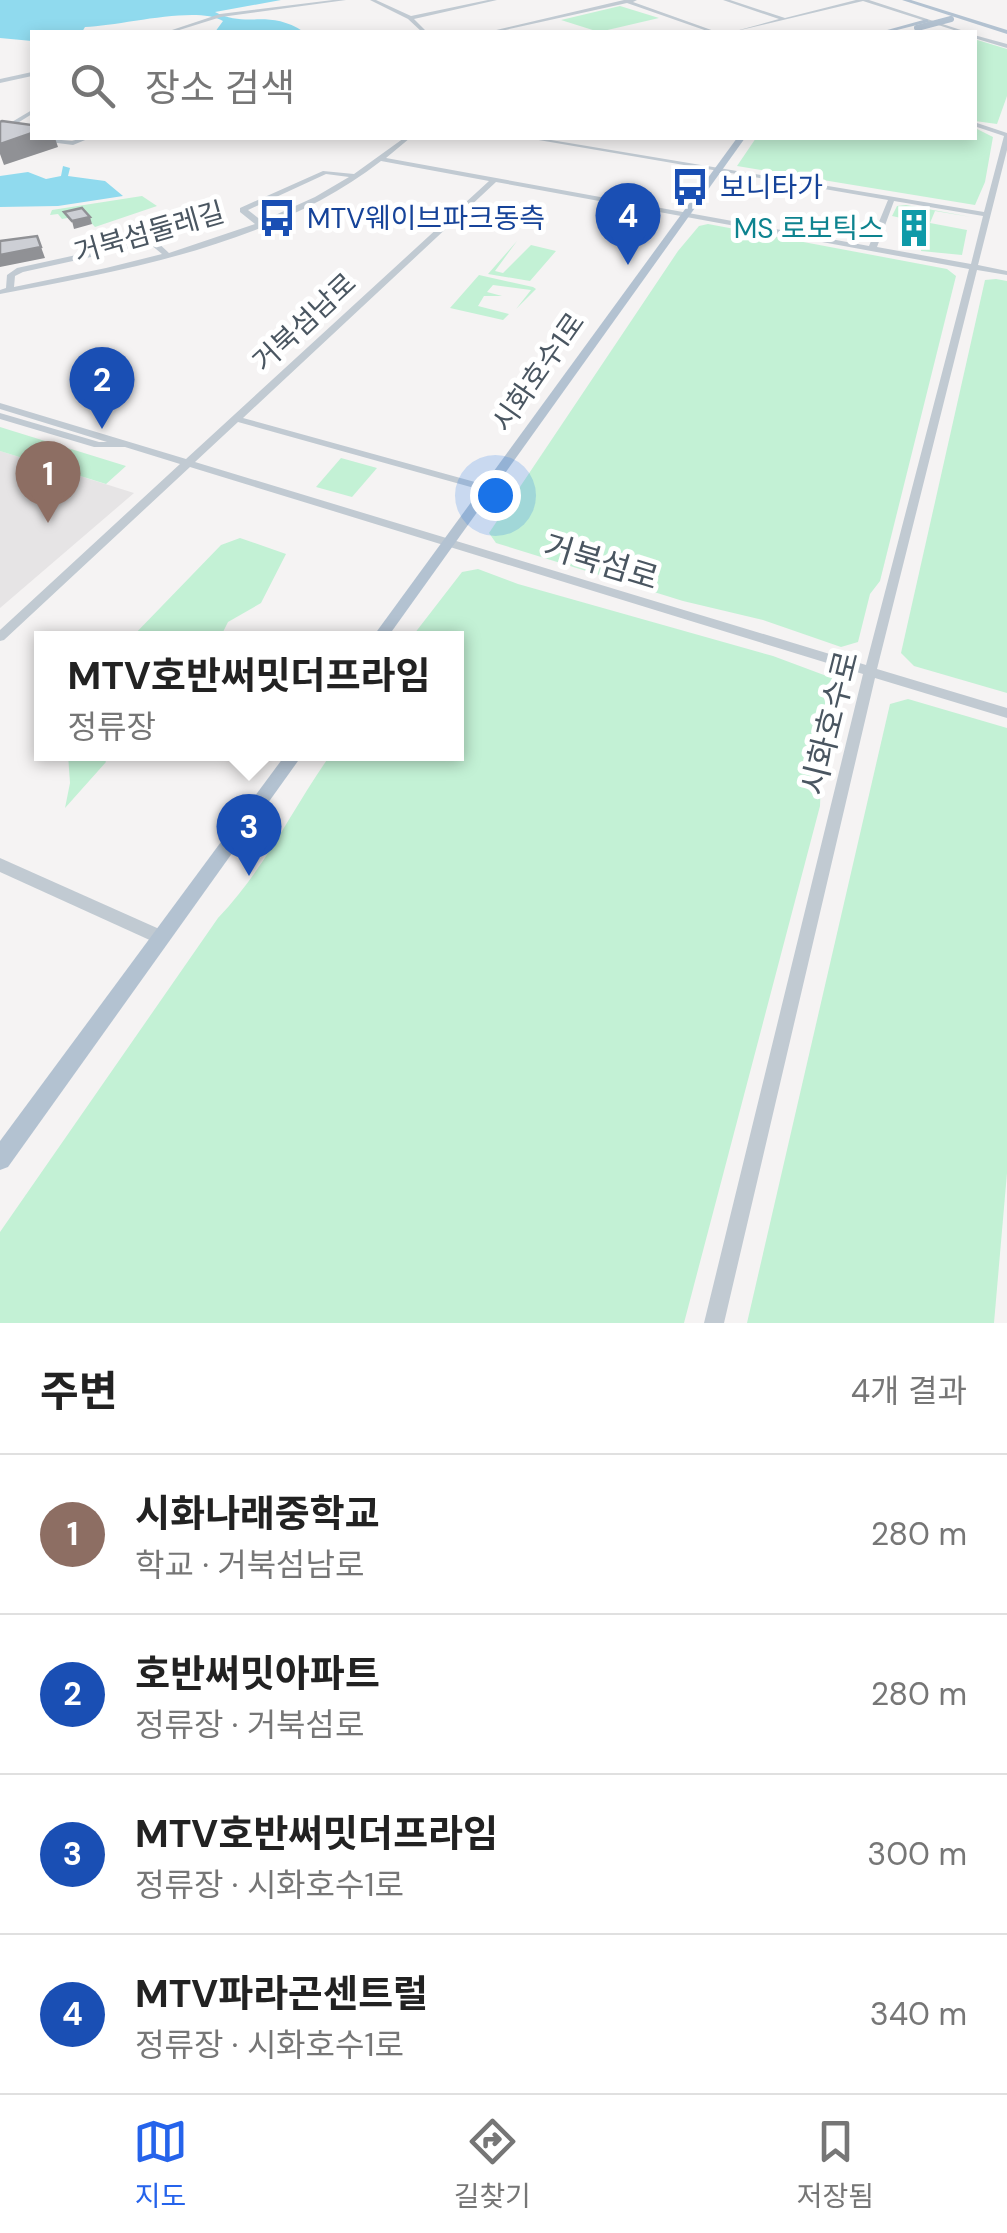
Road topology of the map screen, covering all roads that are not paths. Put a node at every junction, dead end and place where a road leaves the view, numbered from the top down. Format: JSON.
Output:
{"nodes":[{"id":1,"x":337,"y":0,"type":"edge"},
{"id":2,"x":457,"y":0,"type":"edge"},
{"id":3,"x":495,"y":0,"type":"edge"},
{"id":4,"x":629,"y":0,"type":"edge"},
{"id":5,"x":725,"y":0,"type":"edge"},
{"id":6,"x":863,"y":0,"type":"edge"},
{"id":7,"x":906,"y":0,"type":"edge"},
{"id":8,"x":915,"y":0,"type":"edge"},
{"id":9,"x":378,"y":1,"type":"edge"},
{"id":10,"x":394,"y":2,"type":"edge"},
{"id":11,"x":470,"y":5,"type":"junction"},
{"id":12,"x":934,"y":9,"type":"junction"},
{"id":13,"x":208,"y":18,"type":"junction"},
{"id":14,"x":410,"y":18,"type":"junction"},
{"id":15,"x":952,"y":19,"type":"junction"},
{"id":16,"x":785,"y":20,"type":"junction"},
{"id":17,"x":927,"y":21,"type":"junction"},
{"id":18,"x":168,"y":30,"type":"edge"},
{"id":19,"x":174,"y":30,"type":"edge"},
{"id":20,"x":423,"y":30,"type":"edge"},
{"id":21,"x":510,"y":30,"type":"edge"},
{"id":22,"x":709,"y":30,"type":"edge"},
{"id":23,"x":742,"y":30,"type":"edge"},
{"id":24,"x":891,"y":30,"type":"edge"},
{"id":25,"x":916,"y":30,"type":"edge"},
{"id":26,"x":962,"y":30,"type":"edge"},
{"id":27,"x":1007,"y":30,"type":"edge"},
{"id":28,"x":977,"y":37,"type":"edge"},
{"id":29,"x":1007,"y":46,"type":"edge"},
{"id":30,"x":30,"y":74,"type":"edge"},
{"id":31,"x":0,"y":81,"type":"edge"},
{"id":32,"x":30,"y":116,"type":"edge"},
{"id":33,"x":977,"y":125,"type":"edge"},
{"id":34,"x":1,"y":134,"type":"edge"},
{"id":35,"x":16,"y":136,"type":"edge"},
{"id":36,"x":1007,"y":136,"type":"edge"},
{"id":37,"x":54,"y":140,"type":"edge"},
{"id":38,"x":80,"y":140,"type":"edge"},
{"id":39,"x":405,"y":140,"type":"edge"},
{"id":40,"x":542,"y":140,"type":"edge"},
{"id":41,"x":739,"y":140,"type":"edge"},
{"id":42,"x":382,"y":159,"type":"junction"},
{"id":43,"x":718,"y":170,"type":"junction"},
{"id":44,"x":354,"y":176,"type":"junction"},
{"id":45,"x":494,"y":180,"type":"junction"},
{"id":46,"x":892,"y":198,"type":"junction"},
{"id":47,"x":986,"y":214,"type":"junction"},
{"id":48,"x":684,"y":215,"type":"junction"},
{"id":49,"x":258,"y":223,"type":"junction"},
{"id":50,"x":872,"y":249,"type":"junction"},
{"id":51,"x":166,"y":253,"type":"junction"},
{"id":52,"x":974,"y":267,"type":"junction"},
{"id":53,"x":1007,"y":273,"type":"edge"},
{"id":54,"x":5,"y":291,"type":"edge"},
{"id":55,"x":0,"y":406,"type":"edge"},
{"id":56,"x":0,"y":416,"type":"edge"},
{"id":57,"x":237,"y":418,"type":"junction"},
{"id":58,"x":123,"y":446,"type":"junction"},
{"id":59,"x":186,"y":464,"type":"junction"},
{"id":60,"x":489,"y":489,"type":"junction"},
{"id":61,"x":448,"y":545,"type":"junction"},
{"id":62,"x":384,"y":631,"type":"edge"},
{"id":63,"x":0,"y":637,"type":"edge"},
{"id":64,"x":870,"y":672,"type":"junction"},
{"id":65,"x":1007,"y":713,"type":"edge"},
{"id":66,"x":290,"y":761,"type":"edge"},
{"id":67,"x":0,"y":865,"type":"edge"},
{"id":68,"x":160,"y":937,"type":"junction"},
{"id":69,"x":0,"y":1160,"type":"edge"},
{"id":70,"x":714,"y":1323,"type":"edge"}],
"edges":[{"from":1,"to":13,"type":"street"},
{"from":2,"to":11,"type":"street"},
{"from":3,"to":11,"type":"street"},
{"from":4,"to":21,"type":"street"},
{"from":4,"to":22,"type":"street"},
{"from":5,"to":16,"type":"street"},
{"from":6,"to":16,"type":"street"},
{"from":6,"to":17,"type":"street"},
{"from":7,"to":12,"type":"main road"},
{"from":8,"to":15,"type":"main road"},
{"from":9,"to":10,"type":"street"},
{"from":9,"to":14,"type":"street"},
{"from":11,"to":14,"type":"street"},
{"from":12,"to":15,"type":"main road"},
{"from":12,"to":15,"type":"main road"},
{"from":13,"to":18,"type":"street"},
{"from":13,"to":19,"type":"street"},
{"from":14,"to":20,"type":"street"},
{"from":15,"to":17,"type":"street"},
{"from":15,"to":25,"type":"main road"},
{"from":15,"to":26,"type":"street"},
{"from":15,"to":27,"type":"main road"},
{"from":15,"to":27,"type":"main road"},
{"from":16,"to":23,"type":"street"},
{"from":17,"to":24,"type":"main road"},
{"from":28,"to":29,"type":"street"},
{"from":30,"to":31,"type":"street"},
{"from":32,"to":34,"type":"street"},
{"from":33,"to":36,"type":"street"},
{"from":34,"to":35,"type":"street"},
{"from":36,"to":47,"type":"street","name":"시화호수로"},
{"from":37,"to":38,"type":"street"},
{"from":39,"to":42,"type":"street","name":"거북섬둘레길"},
{"from":40,"to":43,"type":"street"},
{"from":41,"to":43,"type":"main road","name":"시화호수1로"},
{"from":42,"to":44,"type":"street","name":"거북섬둘레길"},
{"from":42,"to":45,"type":"street"},
{"from":43,"to":46,"type":"street"},
{"from":43,"to":48,"type":"main road","name":"시화호수1로"},
{"from":44,"to":49,"type":"street","name":"거북섬둘레길"},
{"from":44,"to":49,"type":"street"},
{"from":45,"to":48,"type":"street"},
{"from":45,"to":57,"type":"street","name":"거북섬남로"},
{"from":46,"to":47,"type":"street"},
{"from":46,"to":50,"type":"street"},
{"from":47,"to":52,"type":"street","name":"시화호수로"},
{"from":48,"to":50,"type":"street"},
{"from":48,"to":60,"type":"main road","name":"시화호수1로"},
{"from":49,"to":51,"type":"street","name":"거북섬둘레길"},
{"from":50,"to":52,"type":"street"},
{"from":51,"to":54,"type":"street","name":"거북섬둘레길"},
{"from":51,"to":54,"type":"street"},
{"from":52,"to":53,"type":"street"},
{"from":52,"to":64,"type":"street","name":"시화호수로"},
{"from":55,"to":58,"type":"street"},
{"from":56,"to":58,"type":"street"},
{"from":57,"to":59,"type":"street","name":"거북섬남로"},
{"from":57,"to":60,"type":"street","name":"거북섬남로"},
{"from":58,"to":59,"type":"street","name":"거북섬로"},
{"from":59,"to":61,"type":"street","name":"거북섬로"},
{"from":59,"to":63,"type":"street","name":"거북섬남로"},
{"from":60,"to":61,"type":"main road","name":"시화호수1로"},
{"from":61,"to":62,"type":"main road","name":"시화호수1로"},
{"from":61,"to":64,"type":"street","name":"거북섬로"},
{"from":64,"to":65,"type":"street","name":"거북섬로"},
{"from":64,"to":70,"type":"street","name":"시화호수로"},
{"from":66,"to":68,"type":"main road"},
{"from":67,"to":68,"type":"street"},
{"from":68,"to":69,"type":"main road"}]}
